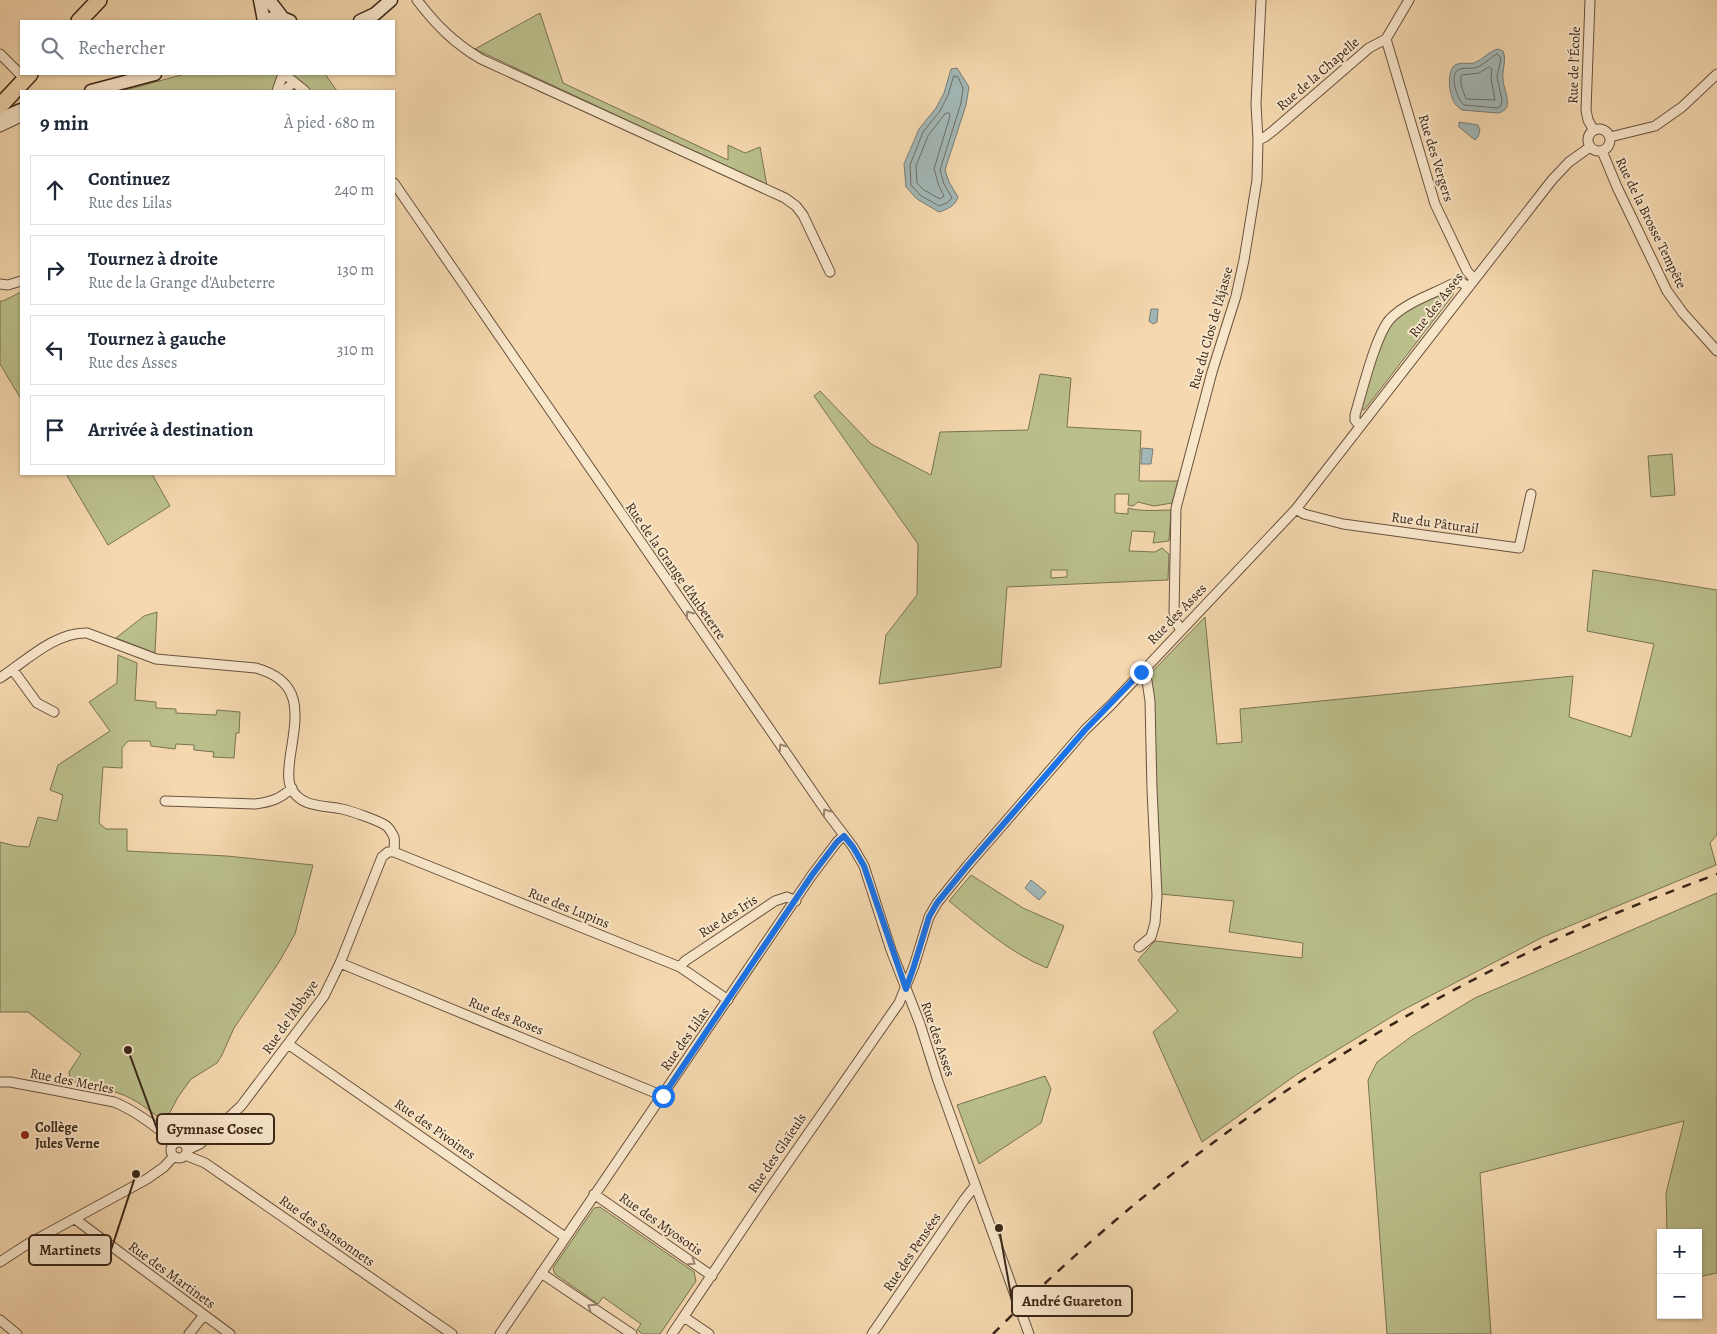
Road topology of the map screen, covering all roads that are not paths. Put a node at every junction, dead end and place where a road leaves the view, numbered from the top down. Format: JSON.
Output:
{"nodes":[{"id":1,"x":90,"y":0,"type":"edge"},
{"id":2,"x":99,"y":0,"type":"edge"},
{"id":3,"x":260,"y":0,"type":"edge"},
{"id":4,"x":269,"y":0,"type":"edge"},
{"id":5,"x":391,"y":0,"type":"edge"},
{"id":6,"x":417,"y":0,"type":"edge"},
{"id":7,"x":1261,"y":0,"type":"edge"},
{"id":8,"x":1409,"y":0,"type":"edge"},
{"id":9,"x":1590,"y":0,"type":"edge"},
{"id":10,"x":286,"y":19,"type":"edge"},
{"id":11,"x":71,"y":20,"type":"edge"},
{"id":12,"x":80,"y":20,"type":"edge"},
{"id":13,"x":265,"y":20,"type":"edge"},
{"id":14,"x":267,"y":20,"type":"edge"},
{"id":15,"x":362,"y":20,"type":"edge"},
{"id":16,"x":1386,"y":39,"type":"junction"},
{"id":17,"x":0,"y":54,"type":"edge"},
{"id":18,"x":20,"y":72,"type":"edge"},
{"id":19,"x":1717,"y":74,"type":"edge"},
{"id":20,"x":24,"y":75,"type":"edge"},
{"id":21,"x":151,"y":75,"type":"edge"},
{"id":22,"x":284,"y":75,"type":"edge"},
{"id":23,"x":292,"y":78,"type":"edge"},
{"id":24,"x":95,"y":90,"type":"edge"},
{"id":25,"x":278,"y":90,"type":"edge"},
{"id":26,"x":286,"y":90,"type":"edge"},
{"id":27,"x":304,"y":90,"type":"edge"},
{"id":28,"x":0,"y":97,"type":"edge"},
{"id":29,"x":0,"y":106,"type":"edge"},
{"id":30,"x":20,"y":110,"type":"edge"},
{"id":31,"x":20,"y":117,"type":"edge"},
{"id":32,"x":0,"y":119,"type":"edge"},
{"id":33,"x":0,"y":127,"type":"edge"},
{"id":34,"x":1593,"y":130,"type":"junction"},
{"id":35,"x":1610,"y":137,"type":"junction"},
{"id":36,"x":1258,"y":140,"type":"junction"},
{"id":37,"x":1590,"y":147,"type":"junction"},
{"id":38,"x":1602,"y":151,"type":"junction"},
{"id":39,"x":395,"y":184,"type":"edge"},
{"id":40,"x":830,"y":272,"type":"dead end"},
{"id":41,"x":1474,"y":279,"type":"junction"},
{"id":42,"x":20,"y":281,"type":"edge"},
{"id":43,"x":0,"y":284,"type":"edge"},
{"id":44,"x":1468,"y":287,"type":"junction"},
{"id":45,"x":1717,"y":351,"type":"edge"},
{"id":46,"x":1360,"y":426,"type":"junction"},
{"id":47,"x":1530,"y":494,"type":"dead end"},
{"id":48,"x":1296,"y":509,"type":"junction"},
{"id":49,"x":1181,"y":630,"type":"junction"},
{"id":50,"x":13,"y":670,"type":"junction"},
{"id":51,"x":1141,"y":672,"type":"junction"},
{"id":52,"x":0,"y":678,"type":"edge"},
{"id":53,"x":54,"y":712,"type":"dead end"},
{"id":54,"x":292,"y":788,"type":"junction"},
{"id":55,"x":165,"y":801,"type":"dead end"},
{"id":56,"x":844,"y":836,"type":"junction"},
{"id":57,"x":394,"y":852,"type":"junction"},
{"id":58,"x":796,"y":900,"type":"junction"},
{"id":59,"x":1139,"y":947,"type":"dead end"},
{"id":60,"x":340,"y":963,"type":"junction"},
{"id":61,"x":680,"y":967,"type":"junction"},
{"id":62,"x":906,"y":989,"type":"junction"},
{"id":63,"x":728,"y":1000,"type":"junction"},
{"id":64,"x":288,"y":1044,"type":"junction"},
{"id":65,"x":0,"y":1078,"type":"edge"},
{"id":66,"x":0,"y":1082,"type":"edge"},
{"id":67,"x":10,"y":1082,"type":"junction"},
{"id":68,"x":663,"y":1096,"type":"junction"},
{"id":69,"x":175,"y":1143,"type":"junction"},
{"id":70,"x":186,"y":1152,"type":"junction"},
{"id":71,"x":174,"y":1156,"type":"junction"},
{"id":72,"x":975,"y":1186,"type":"junction"},
{"id":73,"x":594,"y":1194,"type":"junction"},
{"id":74,"x":74,"y":1219,"type":"junction"},
{"id":75,"x":565,"y":1237,"type":"junction"},
{"id":76,"x":0,"y":1262,"type":"edge"},
{"id":77,"x":541,"y":1273,"type":"junction"},
{"id":78,"x":712,"y":1276,"type":"junction"},
{"id":79,"x":204,"y":1315,"type":"junction"},
{"id":80,"x":684,"y":1317,"type":"junction"},
{"id":81,"x":0,"y":1320,"type":"edge"},
{"id":82,"x":1025,"y":1331,"type":"edge"},
{"id":83,"x":18,"y":1334,"type":"edge"},
{"id":84,"x":189,"y":1334,"type":"edge"},
{"id":85,"x":230,"y":1334,"type":"edge"},
{"id":86,"x":452,"y":1334,"type":"edge"},
{"id":87,"x":500,"y":1334,"type":"edge"},
{"id":88,"x":632,"y":1334,"type":"edge"},
{"id":89,"x":672,"y":1334,"type":"edge"},
{"id":90,"x":709,"y":1334,"type":"edge"},
{"id":91,"x":872,"y":1334,"type":"edge"}],
"edges":[{"from":1,"to":11,"type":"main road"},
{"from":2,"to":12,"type":"main road"},
{"from":3,"to":13,"type":"main road"},
{"from":4,"to":10,"type":"main road"},
{"from":5,"to":15,"type":"main road"},
{"from":6,"to":40,"type":"street"},
{"from":7,"to":36,"type":"street","name":"Rue du Clos de l'Ajasse"},
{"from":8,"to":16,"type":"street"},
{"from":9,"to":34,"type":"street","name":"Rue de l'École"},
{"from":10,"to":14,"type":"main road"},
{"from":16,"to":36,"type":"street","name":"Rue de la Chapelle"},
{"from":16,"to":41,"type":"street","name":"Rue des Vergers"},
{"from":17,"to":18,"type":"street"},
{"from":19,"to":35,"type":"street"},
{"from":20,"to":28,"type":"main road"},
{"from":20,"to":29,"type":"main road"},
{"from":21,"to":24,"type":"main road"},
{"from":22,"to":25,"type":"street"},
{"from":23,"to":26,"type":"street"},
{"from":23,"to":27,"type":"street"},
{"from":30,"to":32,"type":"main road"},
{"from":31,"to":33,"type":"street"},
{"from":34,"to":35,"type":"street"},
{"from":34,"to":37,"type":"street"},
{"from":35,"to":38,"type":"street"},
{"from":36,"to":49,"type":"street","name":"Rue du Clos de l'Ajasse"},
{"from":37,"to":38,"type":"street"},
{"from":37,"to":41,"type":"street","name":"Rue des Asses"},
{"from":38,"to":45,"type":"street","name":"Rue de la Brosse Tempête"},
{"from":56,"to":39,"type":"street","name":"Rue de la Grange d'Aubeterre","one_way":true},
{"from":41,"to":44,"type":"street","name":"Rue des Asses"},
{"from":42,"to":43,"type":"street"},
{"from":44,"to":46,"type":"street","name":"Rue des Asses"},
{"from":44,"to":46,"type":"street"},
{"from":46,"to":48,"type":"street","name":"Rue des Asses"},
{"from":47,"to":48,"type":"street","name":"Rue du Pâturail"},
{"from":48,"to":49,"type":"street","name":"Rue des Asses"},
{"from":49,"to":51,"type":"street","name":"Rue des Asses"},
{"from":50,"to":52,"type":"street"},
{"from":50,"to":53,"type":"street"},
{"from":50,"to":54,"type":"street"},
{"from":51,"to":59,"type":"street"},
{"from":51,"to":62,"type":"street","name":"Rue des Asses"},
{"from":54,"to":55,"type":"street"},
{"from":54,"to":57,"type":"street"},
{"from":56,"to":58,"type":"street","name":"Rue des Lilas"},
{"from":56,"to":62,"type":"street","name":"Rue de la Grange d'Aubeterre"},
{"from":57,"to":60,"type":"street","name":"Rue de l'Abbaye"},
{"from":57,"to":61,"type":"street","name":"Rue des Lupins"},
{"from":58,"to":61,"type":"street","name":"Rue des Iris"},
{"from":58,"to":63,"type":"street","name":"Rue des Lilas"},
{"from":60,"to":64,"type":"street","name":"Rue de l'Abbaye"},
{"from":60,"to":68,"type":"street","name":"Rue des Roses"},
{"from":61,"to":63,"type":"street","name":"Rue des Lupins"},
{"from":62,"to":72,"type":"street","name":"Rue des Asses"},
{"from":62,"to":78,"type":"street","name":"Rue des Glaïeuls"},
{"from":63,"to":68,"type":"street","name":"Rue des Lilas"},
{"from":64,"to":70,"type":"street","name":"Rue de l'Abbaye"},
{"from":64,"to":75,"type":"street","name":"Rue des Pivoines"},
{"from":65,"to":67,"type":"street","name":"Rue des Merles"},
{"from":66,"to":67,"type":"street","name":"Rue des Merles"},
{"from":67,"to":69,"type":"street","name":"Rue des Merles"},
{"from":68,"to":73,"type":"street","name":"Rue des Lilas"},
{"from":69,"to":70,"type":"street"},
{"from":69,"to":71,"type":"street"},
{"from":70,"to":71,"type":"street"},
{"from":70,"to":86,"type":"street","name":"Rue des Sansonnets"},
{"from":71,"to":74,"type":"street"},
{"from":72,"to":82,"type":"street","name":"Rue des Asses"},
{"from":72,"to":91,"type":"street","name":"Rue des Pensées"},
{"from":73,"to":75,"type":"street","name":"Rue des Lilas"},
{"from":73,"to":78,"type":"street","name":"Rue des Myosotis","one_way":true},
{"from":74,"to":76,"type":"street"},
{"from":74,"to":79,"type":"street","name":"Rue des Martinets"},
{"from":75,"to":77,"type":"street","name":"Rue des Lilas"},
{"from":77,"to":87,"type":"street","name":"Rue des Lilas"},
{"from":88,"to":77,"type":"street","one_way":true},
{"from":78,"to":80,"type":"street","name":"Rue des Glaïeuls"},
{"from":79,"to":84,"type":"street"},
{"from":79,"to":85,"type":"street","name":"Rue des Martinets"},
{"from":80,"to":89,"type":"street","name":"Rue des Glaïeuls"},
{"from":80,"to":90,"type":"street"},
{"from":81,"to":83,"type":"street"}]}
